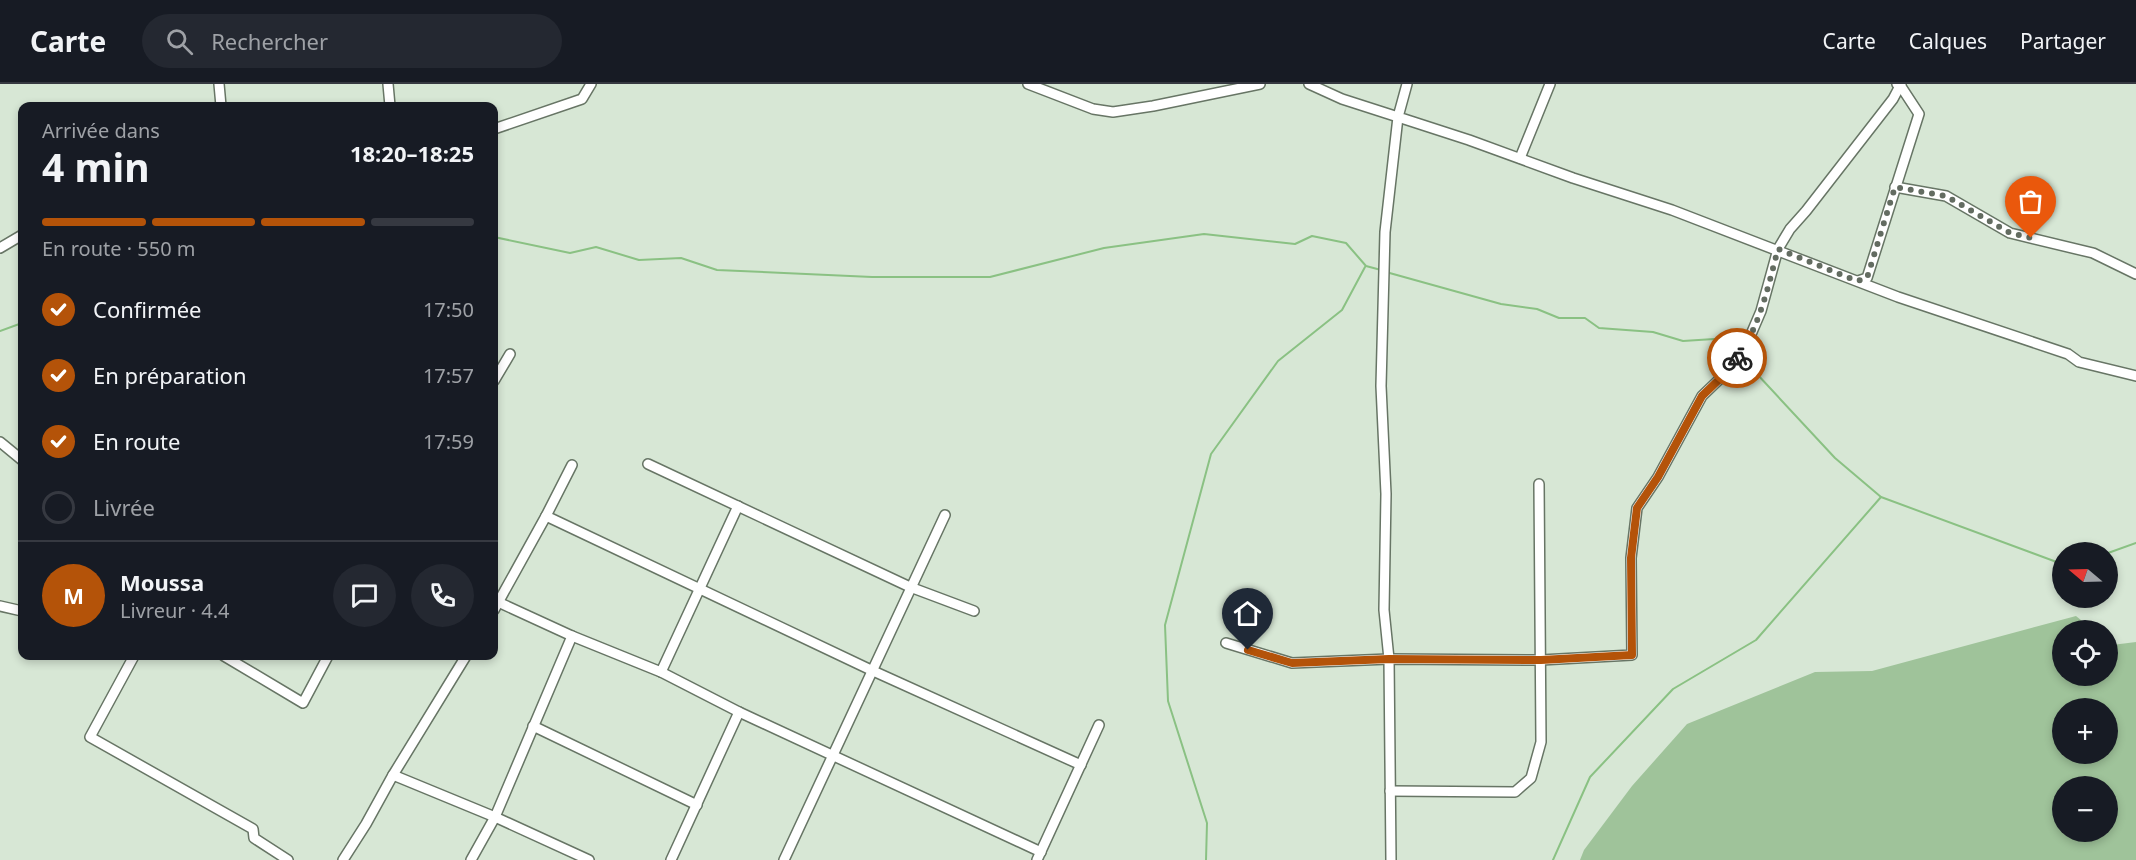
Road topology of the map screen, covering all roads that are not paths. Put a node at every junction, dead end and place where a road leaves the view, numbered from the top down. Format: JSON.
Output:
{"nodes":[{"id":1,"x":219,"y":84,"type":"edge"},
{"id":2,"x":387,"y":84,"type":"edge"},
{"id":3,"x":591,"y":84,"type":"edge"},
{"id":4,"x":1028,"y":84,"type":"edge"},
{"id":5,"x":1260,"y":84,"type":"edge"},
{"id":6,"x":1309,"y":84,"type":"edge"},
{"id":7,"x":1407,"y":84,"type":"edge"},
{"id":8,"x":1550,"y":84,"type":"edge"},
{"id":9,"x":1899,"y":84,"type":"edge"},
{"id":10,"x":221,"y":102,"type":"edge"},
{"id":11,"x":389,"y":102,"type":"edge"},
{"id":12,"x":1398,"y":117,"type":"junction"},
{"id":13,"x":498,"y":128,"type":"edge"},
{"id":14,"x":1520,"y":158,"type":"junction"},
{"id":15,"x":1895,"y":187,"type":"junction"},
{"id":16,"x":18,"y":237,"type":"edge"},
{"id":17,"x":0,"y":248,"type":"edge"},
{"id":18,"x":1778,"y":249,"type":"junction"},
{"id":19,"x":2136,"y":274,"type":"edge"},
{"id":20,"x":1857,"y":281,"type":"junction"},
{"id":21,"x":510,"y":354,"type":"dead end"},
{"id":22,"x":498,"y":374,"type":"edge"},
{"id":23,"x":2136,"y":376,"type":"edge"},
{"id":24,"x":0,"y":442,"type":"edge"},
{"id":25,"x":18,"y":457,"type":"edge"},
{"id":26,"x":648,"y":464,"type":"dead end"},
{"id":27,"x":572,"y":465,"type":"dead end"},
{"id":28,"x":1539,"y":483,"type":"dead end"},
{"id":29,"x":738,"y":506,"type":"junction"},
{"id":30,"x":945,"y":515,"type":"dead end"},
{"id":31,"x":546,"y":516,"type":"junction"},
{"id":32,"x":910,"y":587,"type":"junction"},
{"id":33,"x":699,"y":589,"type":"junction"},
{"id":34,"x":498,"y":602,"type":"edge"},
{"id":35,"x":0,"y":606,"type":"edge"},
{"id":36,"x":498,"y":607,"type":"edge"},
{"id":37,"x":18,"y":610,"type":"edge"},
{"id":38,"x":974,"y":611,"type":"dead end"},
{"id":39,"x":572,"y":636,"type":"junction"},
{"id":40,"x":1226,"y":643,"type":"dead end"},
{"id":41,"x":1389,"y":659,"type":"junction"},
{"id":42,"x":132,"y":660,"type":"edge"},
{"id":43,"x":231,"y":660,"type":"edge"},
{"id":44,"x":326,"y":660,"type":"edge"},
{"id":45,"x":464,"y":660,"type":"edge"},
{"id":46,"x":1541,"y":660,"type":"junction"},
{"id":47,"x":871,"y":670,"type":"junction"},
{"id":48,"x":661,"y":672,"type":"junction"},
{"id":49,"x":739,"y":712,"type":"junction"},
{"id":50,"x":1099,"y":724,"type":"dead end"},
{"id":51,"x":533,"y":726,"type":"junction"},
{"id":52,"x":832,"y":755,"type":"junction"},
{"id":53,"x":1081,"y":765,"type":"junction"},
{"id":54,"x":393,"y":775,"type":"junction"},
{"id":55,"x":1390,"y":791,"type":"junction"},
{"id":56,"x":697,"y":805,"type":"junction"},
{"id":57,"x":495,"y":817,"type":"junction"},
{"id":58,"x":1039,"y":856,"type":"edge"},
{"id":59,"x":288,"y":860,"type":"edge"},
{"id":60,"x":344,"y":860,"type":"edge"},
{"id":61,"x":471,"y":860,"type":"edge"},
{"id":62,"x":589,"y":860,"type":"edge"},
{"id":63,"x":671,"y":860,"type":"edge"},
{"id":64,"x":784,"y":860,"type":"edge"},
{"id":65,"x":1391,"y":860,"type":"edge"}],
"edges":[{"from":1,"to":10,"type":"street"},
{"from":2,"to":11,"type":"street"},
{"from":3,"to":13,"type":"street"},
{"from":4,"to":5,"type":"street"},
{"from":6,"to":12,"type":"street"},
{"from":7,"to":12,"type":"street"},
{"from":8,"to":14,"type":"street"},
{"from":9,"to":15,"type":"street"},
{"from":9,"to":18,"type":"street"},
{"from":12,"to":14,"type":"street"},
{"from":12,"to":41,"type":"street"},
{"from":14,"to":18,"type":"street"},
{"from":15,"to":19,"type":"street"},
{"from":15,"to":20,"type":"street"},
{"from":16,"to":17,"type":"street"},
{"from":18,"to":20,"type":"street"},
{"from":18,"to":46,"type":"street"},
{"from":20,"to":23,"type":"street"},
{"from":21,"to":22,"type":"street"},
{"from":24,"to":25,"type":"street"},
{"from":26,"to":29,"type":"street"},
{"from":27,"to":31,"type":"street"},
{"from":28,"to":46,"type":"street"},
{"from":29,"to":32,"type":"street"},
{"from":29,"to":33,"type":"street"},
{"from":30,"to":32,"type":"street"},
{"from":31,"to":33,"type":"street"},
{"from":31,"to":34,"type":"street"},
{"from":32,"to":38,"type":"street"},
{"from":32,"to":47,"type":"street"},
{"from":33,"to":47,"type":"street"},
{"from":33,"to":48,"type":"street"},
{"from":35,"to":37,"type":"street"},
{"from":36,"to":39,"type":"street"},
{"from":39,"to":48,"type":"street"},
{"from":39,"to":51,"type":"street"},
{"from":40,"to":41,"type":"street"},
{"from":41,"to":46,"type":"street"},
{"from":41,"to":55,"type":"street"},
{"from":42,"to":59,"type":"street"},
{"from":43,"to":44,"type":"street"},
{"from":45,"to":54,"type":"street"},
{"from":46,"to":55,"type":"street"},
{"from":47,"to":52,"type":"street"},
{"from":47,"to":53,"type":"street"},
{"from":48,"to":49,"type":"street"},
{"from":49,"to":52,"type":"street"},
{"from":49,"to":56,"type":"street"},
{"from":50,"to":53,"type":"street"},
{"from":51,"to":56,"type":"street"},
{"from":51,"to":57,"type":"street"},
{"from":52,"to":58,"type":"street"},
{"from":52,"to":64,"type":"street"},
{"from":53,"to":58,"type":"street"},
{"from":54,"to":57,"type":"street"},
{"from":54,"to":60,"type":"street"},
{"from":55,"to":65,"type":"street"},
{"from":56,"to":63,"type":"street"},
{"from":57,"to":61,"type":"street"},
{"from":57,"to":62,"type":"street"}]}
